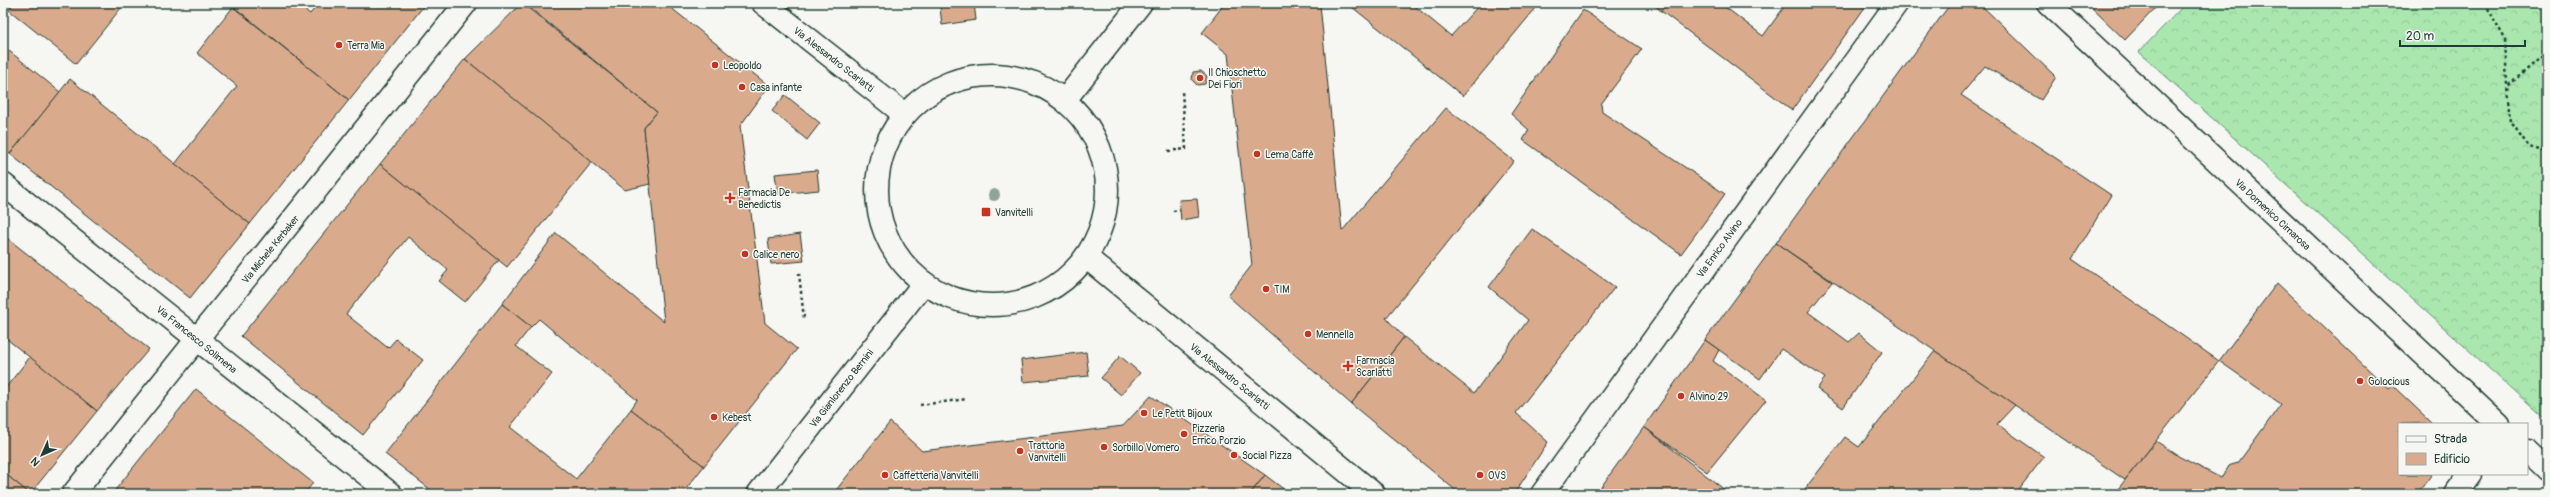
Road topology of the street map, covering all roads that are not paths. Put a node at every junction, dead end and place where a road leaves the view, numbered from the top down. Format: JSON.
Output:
{"nodes":[{"id":1,"x":466,"y":3,"type":"edge"},
{"id":2,"x":763,"y":3,"type":"edge"},
{"id":3,"x":1141,"y":3,"type":"edge"},
{"id":4,"x":1897,"y":3,"type":"edge"},
{"id":5,"x":2048,"y":3,"type":"edge"},
{"id":6,"x":1065,"y":100,"type":"junction"},
{"id":7,"x":904,"y":114,"type":"junction"},
{"id":8,"x":3,"y":184,"type":"edge"},
{"id":9,"x":1086,"y":257,"type":"junction"},
{"id":10,"x":924,"y":283,"type":"junction"},
{"id":11,"x":198,"y":340,"type":"junction"},
{"id":12,"x":2497,"y":423,"type":"edge"},
{"id":13,"x":2528,"y":452,"type":"edge"},
{"id":14,"x":2547,"y":470,"type":"edge"},
{"id":15,"x":2469,"y":475,"type":"edge"},
{"id":16,"x":73,"y":494,"type":"edge"},
{"id":17,"x":391,"y":494,"type":"edge"},
{"id":18,"x":758,"y":494,"type":"edge"},
{"id":19,"x":1374,"y":494,"type":"edge"},
{"id":20,"x":1542,"y":494,"type":"edge"},
{"id":21,"x":2455,"y":494,"type":"edge"}],
"edges":[{"from":1,"to":11,"type":"street","name":"Via Michele Kerbaker"},
{"from":2,"to":7,"type":"street","name":"Via Alessandro Scarlatti"},
{"from":3,"to":6,"type":"street"},
{"from":4,"to":20,"type":"street","name":"Via Enrico Alvino"},
{"from":5,"to":12,"type":"street","name":"Via Domenico Cimarosa"},
{"from":6,"to":7,"type":"street"},
{"from":6,"to":9,"type":"street"},
{"from":7,"to":10,"type":"street"},
{"from":8,"to":11,"type":"street","name":"Via Francesco Solimena"},
{"from":9,"to":10,"type":"street"},
{"from":9,"to":19,"type":"street","name":"Via Alessandro Scarlatti"},
{"from":10,"to":18,"type":"street","name":"Via Gianlorenzo Bernini"},
{"from":11,"to":16,"type":"street","name":"Via Michele Kerbaker"},
{"from":11,"to":17,"type":"street","name":"Via Francesco Solimena"},
{"from":13,"to":14,"type":"street"},
{"from":15,"to":21,"type":"street"}]}
